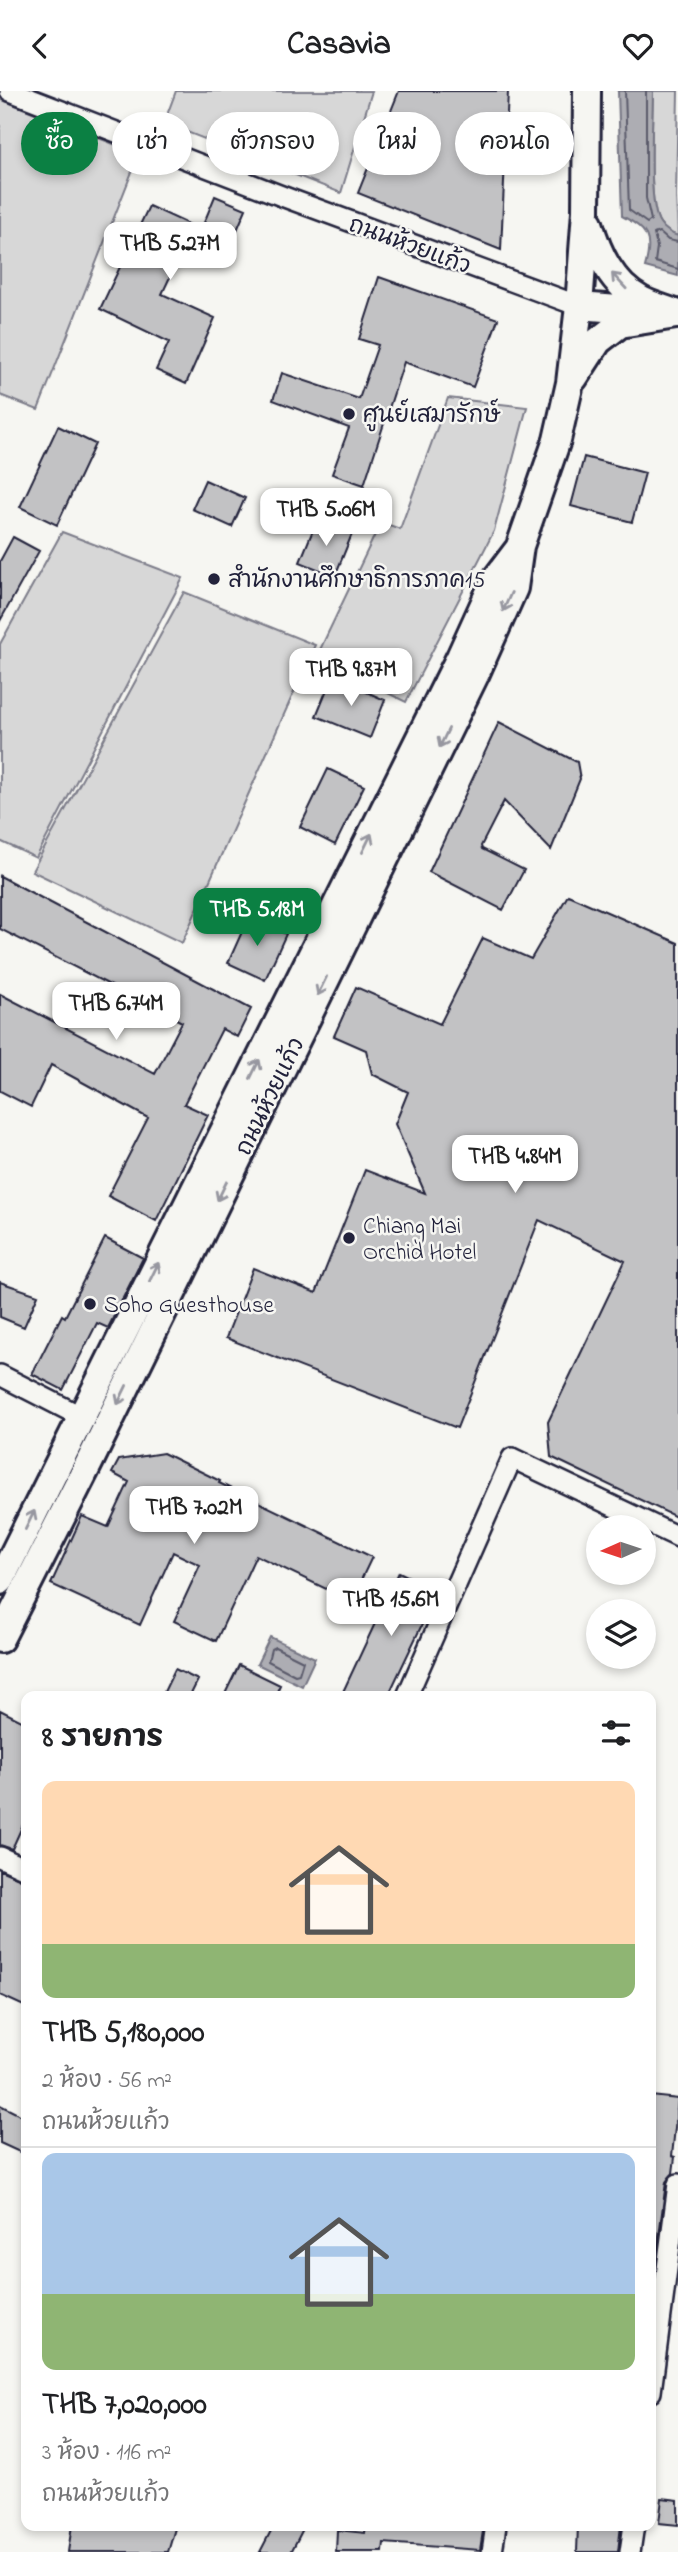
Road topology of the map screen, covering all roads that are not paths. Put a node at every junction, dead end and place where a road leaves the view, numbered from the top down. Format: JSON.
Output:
{"nodes":[{"id":1,"x":10,"y":91,"type":"edge"},
{"id":2,"x":587,"y":91,"type":"edge"},
{"id":3,"x":586,"y":211,"type":"junction"},
{"id":4,"x":579,"y":306,"type":"junction"},
{"id":5,"x":678,"y":314,"type":"edge"},
{"id":6,"x":570,"y":383,"type":"junction"},
{"id":7,"x":520,"y":546,"type":"junction"},
{"id":8,"x":0,"y":1375,"type":"edge"},
{"id":9,"x":82,"y":1417,"type":"junction"},
{"id":10,"x":678,"y":1537,"type":"edge"},
{"id":11,"x":0,"y":1581,"type":"edge"},
{"id":12,"x":0,"y":1639,"type":"edge"},
{"id":13,"x":409,"y":1691,"type":"edge"},
{"id":14,"x":0,"y":1857,"type":"edge"},
{"id":15,"x":21,"y":1867,"type":"edge"},
{"id":16,"x":678,"y":2184,"type":"edge"},
{"id":17,"x":656,"y":2353,"type":"edge"},
{"id":18,"x":495,"y":2531,"type":"edge"},
{"id":19,"x":633,"y":2531,"type":"edge"},
{"id":20,"x":492,"y":2552,"type":"edge"},
{"id":21,"x":630,"y":2552,"type":"edge"}],
"edges":[{"from":1,"to":4,"type":"street","name":"ถนนห้วยแก้ว"},
{"from":2,"to":3,"type":"main road"},
{"from":3,"to":4,"type":"main road"},
{"from":5,"to":3,"type":"main road","one_way":true},
{"from":4,"to":5,"type":"main road"},
{"from":4,"to":6,"type":"main road","name":"ถนนห้วยแก้ว"},
{"from":5,"to":6,"type":"main road"},
{"from":6,"to":7,"type":"main road","name":"ถนนห้วยแก้ว"},
{"from":9,"to":7,"type":"main road","name":"ถนนห้วยแก้ว","one_way":true},
{"from":7,"to":12,"type":"main road","name":"ถนนห้วยแก้ว","one_way":true},
{"from":8,"to":9,"type":"street"},
{"from":11,"to":9,"type":"main road","name":"ถนนห้วยแก้ว","one_way":true},
{"from":10,"to":13,"type":"street"},
{"from":14,"to":15,"type":"street"},
{"from":16,"to":17,"type":"street"},
{"from":18,"to":20,"type":"street"},
{"from":19,"to":21,"type":"street"}]}
